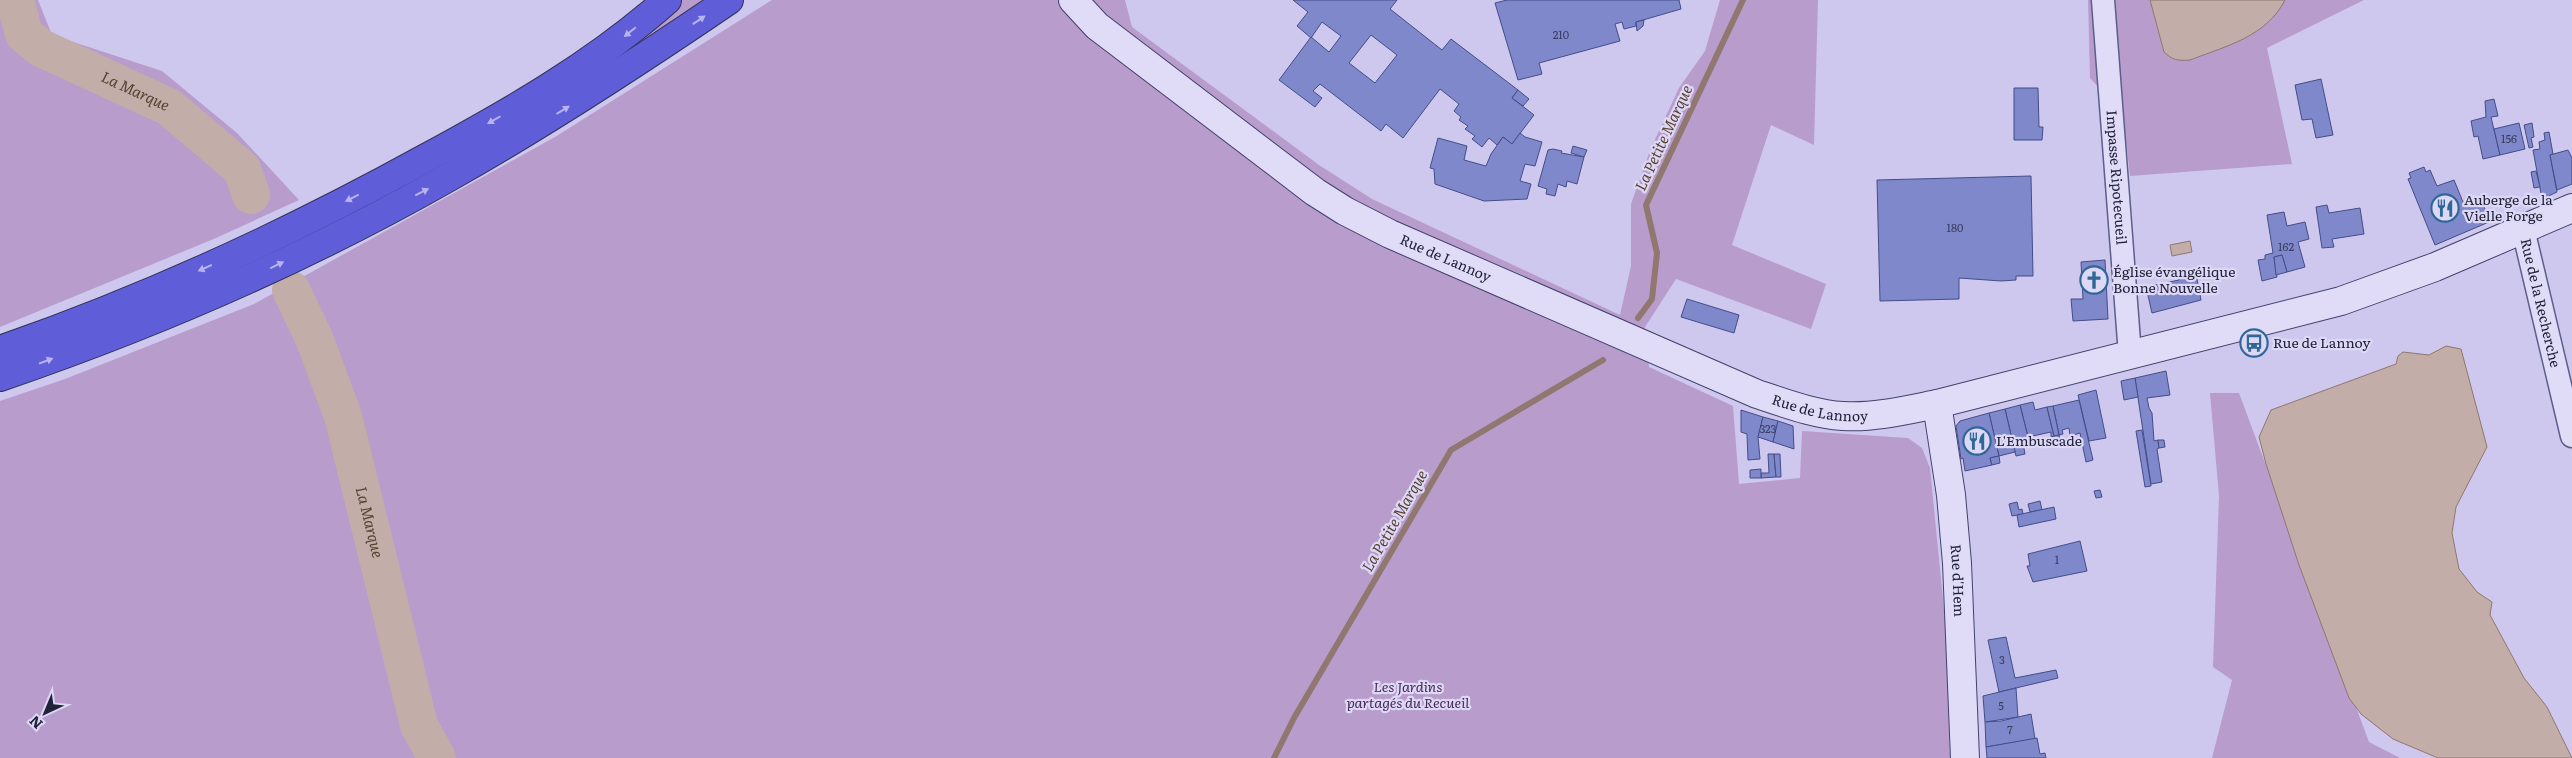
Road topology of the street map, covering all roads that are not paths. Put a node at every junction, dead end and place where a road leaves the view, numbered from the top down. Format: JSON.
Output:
{"nodes":[{"id":1,"x":667,"y":0,"type":"edge"},
{"id":2,"x":729,"y":0,"type":"edge"},
{"id":3,"x":1073,"y":0,"type":"edge"},
{"id":4,"x":1090,"y":0,"type":"edge"},
{"id":5,"x":2103,"y":0,"type":"edge"},
{"id":6,"x":1130,"y":50,"type":"junction"},
{"id":7,"x":2572,"y":208,"type":"edge"},
{"id":8,"x":2523,"y":229,"type":"junction"},
{"id":9,"x":0,"y":350,"type":"edge"},
{"id":10,"x":2130,"y":355,"type":"junction"},
{"id":11,"x":0,"y":378,"type":"edge"},
{"id":12,"x":1937,"y":404,"type":"junction"},
{"id":13,"x":2572,"y":436,"type":"edge"},
{"id":14,"x":1964,"y":758,"type":"edge"}],
"edges":[{"from":1,"to":9,"type":"highway","one_way":true},
{"from":11,"to":2,"type":"highway","one_way":true},
{"from":3,"to":6,"type":"main road","name":"Rue de Lannoy"},
{"from":4,"to":6,"type":"main road","name":"Rue de Lannoy"},
{"from":5,"to":10,"type":"street","name":"Impasse Ripotecueil"},
{"from":6,"to":12,"type":"main road","name":"Rue de Lannoy"},
{"from":7,"to":8,"type":"main road","name":"Rue de Lannoy"},
{"from":8,"to":10,"type":"main road","name":"Rue de Lannoy"},
{"from":8,"to":13,"type":"street","name":"Rue de la Recherche"},
{"from":10,"to":12,"type":"main road","name":"Rue de Lannoy"},
{"from":12,"to":14,"type":"main road","name":"Rue d'Hem"}]}
